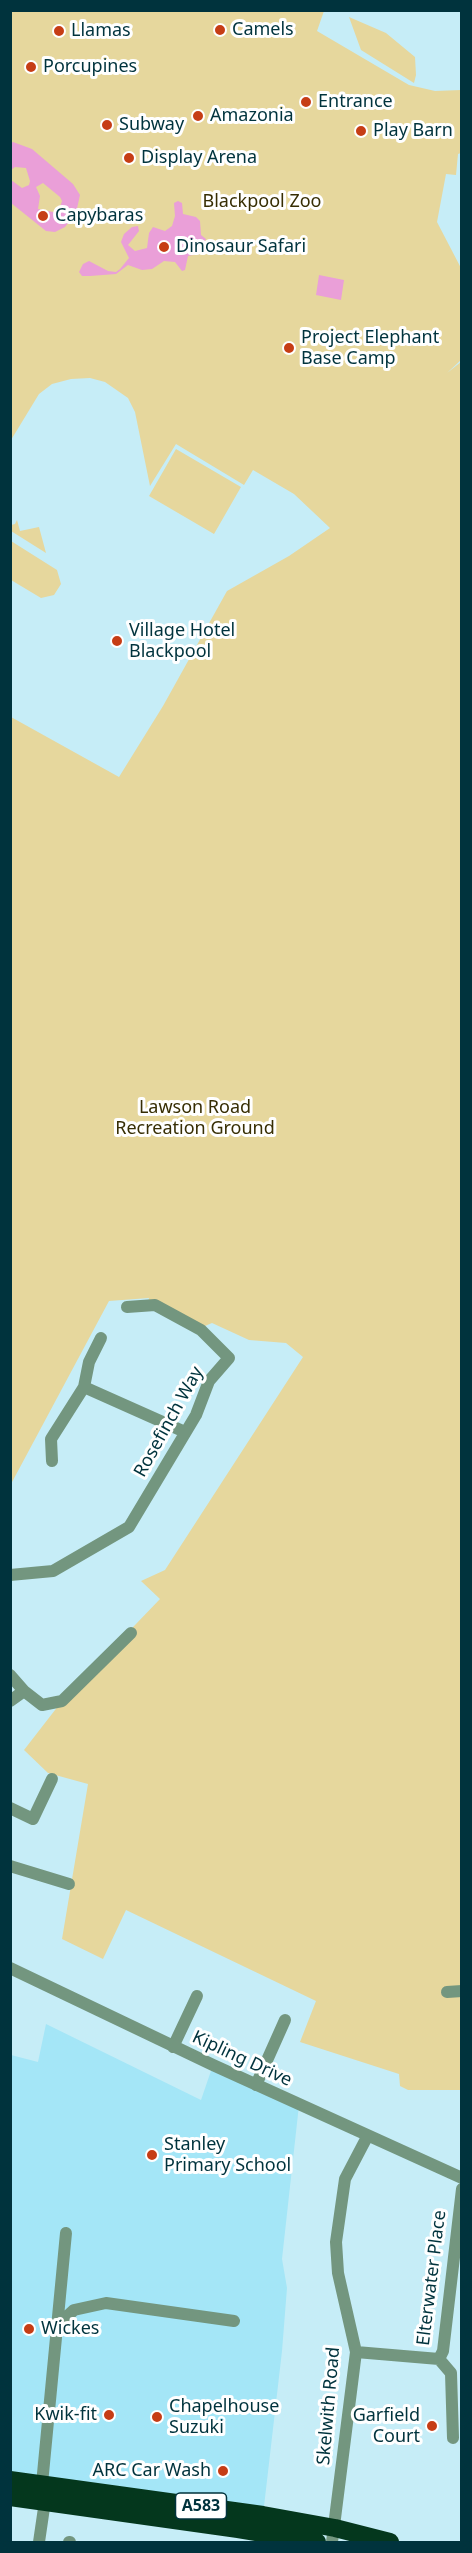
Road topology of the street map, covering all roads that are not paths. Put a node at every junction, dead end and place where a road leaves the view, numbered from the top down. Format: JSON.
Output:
{"nodes":[{"id":1,"x":127,"y":1307,"type":"dead end"},
{"id":2,"x":101,"y":1338,"type":"dead end"},
{"id":3,"x":84,"y":1387,"type":"junction"},
{"id":4,"x":185,"y":1432,"type":"junction"},
{"id":5,"x":52,"y":1461,"type":"dead end"},
{"id":6,"x":10,"y":1575,"type":"edge"},
{"id":7,"x":131,"y":1634,"type":"dead end"},
{"id":8,"x":10,"y":1675,"type":"edge"},
{"id":9,"x":24,"y":1691,"type":"junction"},
{"id":10,"x":10,"y":1701,"type":"edge"},
{"id":11,"x":52,"y":1779,"type":"dead end"},
{"id":12,"x":11,"y":1810,"type":"edge"},
{"id":13,"x":10,"y":1866,"type":"edge"},
{"id":14,"x":69,"y":1884,"type":"dead end"},
{"id":15,"x":10,"y":1968,"type":"edge"},
{"id":16,"x":462,"y":1991,"type":"edge"},
{"id":17,"x":447,"y":1992,"type":"dead end"},
{"id":18,"x":197,"y":1996,"type":"dead end"},
{"id":19,"x":285,"y":2020,"type":"dead end"},
{"id":20,"x":173,"y":2047,"type":"junction"},
{"id":21,"x":256,"y":2085,"type":"junction"},
{"id":22,"x":367,"y":2137,"type":"junction"},
{"id":23,"x":462,"y":2178,"type":"edge"},
{"id":24,"x":462,"y":2189,"type":"edge"},
{"id":25,"x":66,"y":2233,"type":"dead end"},
{"id":26,"x":234,"y":2321,"type":"dead end"},
{"id":27,"x":58,"y":2324,"type":"junction"},
{"id":28,"x":356,"y":2352,"type":"junction"},
{"id":29,"x":440,"y":2359,"type":"junction"},
{"id":30,"x":453,"y":2438,"type":"dead end"},
{"id":31,"x":10,"y":2480,"type":"edge"},
{"id":32,"x":43,"y":2493,"type":"junction"},
{"id":33,"x":10,"y":2497,"type":"edge"},
{"id":34,"x":333,"y":2535,"type":"edge"},
{"id":35,"x":353,"y":2537,"type":"edge"},
{"id":36,"x":39,"y":2542,"type":"edge"},
{"id":37,"x":317,"y":2542,"type":"edge"},
{"id":38,"x":390,"y":2542,"type":"edge"}],
"edges":[{"from":1,"to":4,"type":"street","name":"Rosefinch Way"},
{"from":2,"to":3,"type":"street"},
{"from":3,"to":4,"type":"street"},
{"from":3,"to":5,"type":"street"},
{"from":4,"to":6,"type":"street","name":"Rosefinch Way"},
{"from":7,"to":9,"type":"street"},
{"from":8,"to":9,"type":"street"},
{"from":9,"to":10,"type":"street"},
{"from":11,"to":12,"type":"street"},
{"from":13,"to":14,"type":"street"},
{"from":15,"to":20,"type":"street","name":"Kipling Drive"},
{"from":16,"to":17,"type":"street"},
{"from":18,"to":20,"type":"street"},
{"from":19,"to":21,"type":"street"},
{"from":20,"to":21,"type":"street","name":"Kipling Drive"},
{"from":21,"to":22,"type":"street","name":"Kipling Drive"},
{"from":22,"to":23,"type":"street","name":"Kipling Drive"},
{"from":22,"to":28,"type":"street","name":"Skelwith Road"},
{"from":24,"to":29,"type":"street","name":"Elterwater Place"},
{"from":25,"to":27,"type":"street"},
{"from":26,"to":27,"type":"street"},
{"from":27,"to":32,"type":"street"},
{"from":28,"to":29,"type":"street"},
{"from":28,"to":34,"type":"street","name":"Skelwith Road"},
{"from":29,"to":30,"type":"street","name":"Elterwater Place"},
{"from":31,"to":32,"type":"highway","number":"A583"},
{"from":32,"to":33,"type":"highway","number":"A583"},
{"from":32,"to":34,"type":"highway","number":"A583"},
{"from":32,"to":36,"type":"street"},
{"from":32,"to":37,"type":"highway","number":"A583"},
{"from":34,"to":35,"type":"highway","number":"A583"},
{"from":35,"to":38,"type":"highway","number":"A583"}]}
